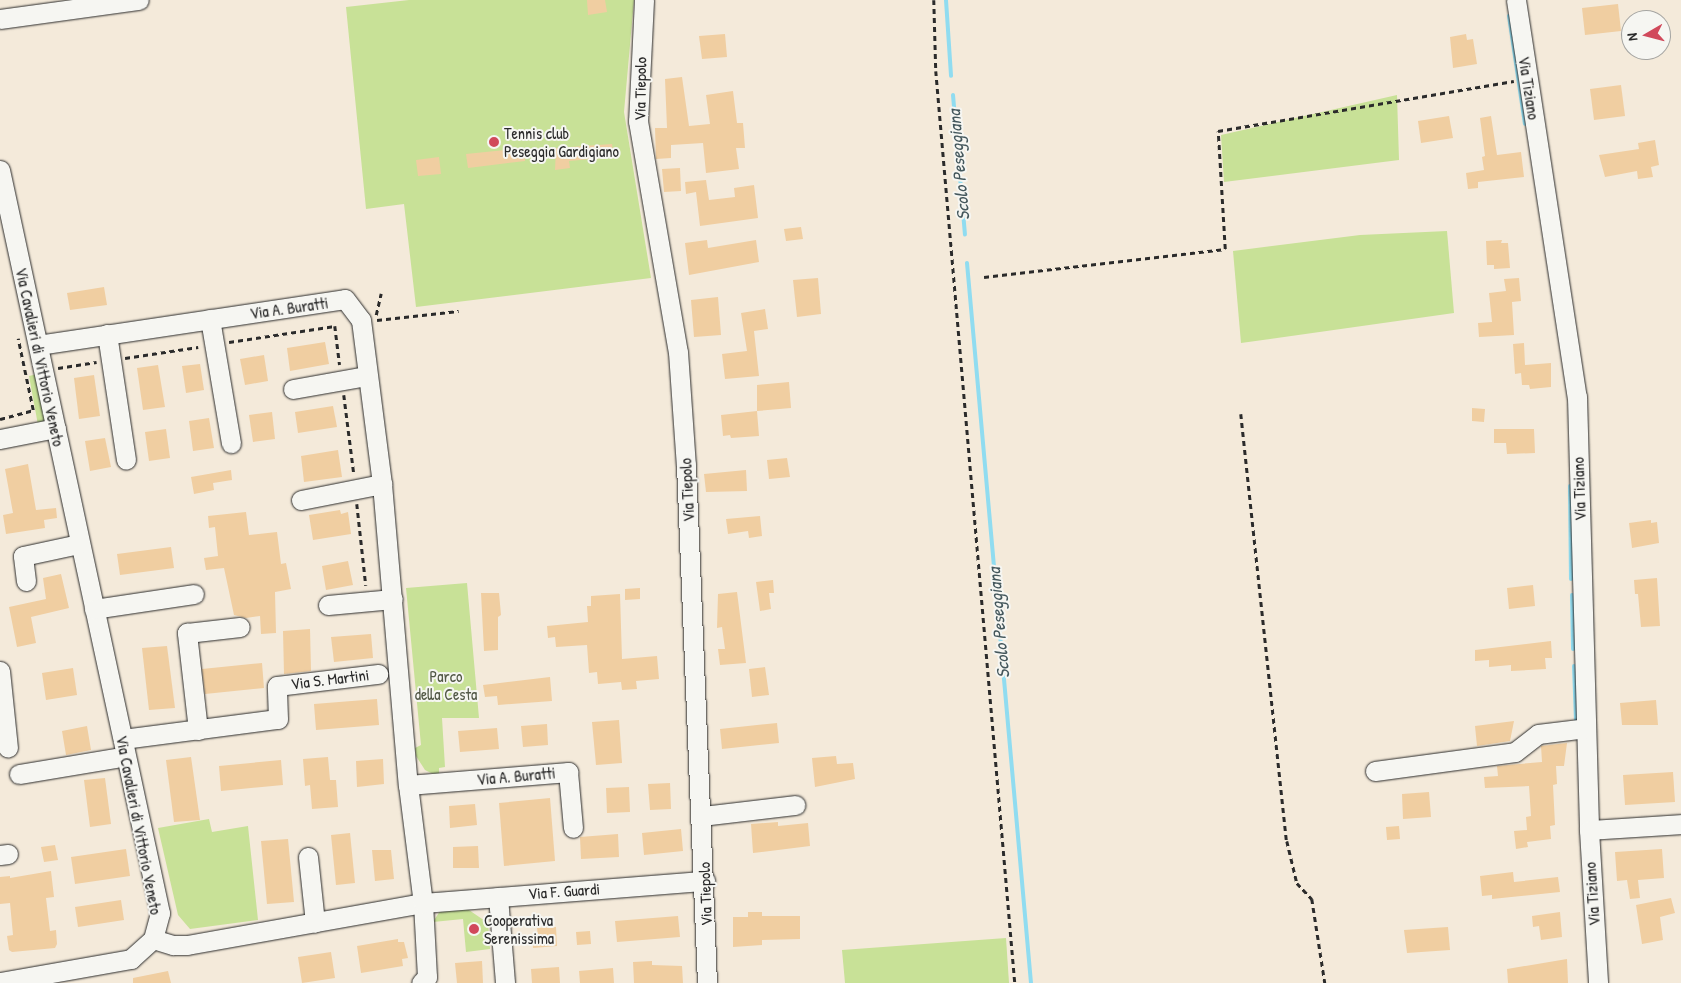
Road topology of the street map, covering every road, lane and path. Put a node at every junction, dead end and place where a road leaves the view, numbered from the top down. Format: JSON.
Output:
{"nodes":[{"id":1,"x":139,"y":0,"type":"edge"},
{"id":2,"x":644,"y":0,"type":"edge"},
{"id":3,"x":934,"y":0,"type":"edge"},
{"id":4,"x":1516,"y":0,"type":"edge"},
{"id":5,"x":0,"y":19,"type":"edge"},
{"id":6,"x":1515,"y":80,"type":"dead end"},
{"id":7,"x":0,"y":170,"type":"edge"},
{"id":8,"x":984,"y":277,"type":"dead end"},
{"id":9,"x":381,"y":294,"type":"dead end"},
{"id":10,"x":460,"y":311,"type":"dead end"},
{"id":11,"x":210,"y":319,"type":"junction"},
{"id":12,"x":107,"y":334,"type":"junction"},
{"id":13,"x":18,"y":339,"type":"dead end"},
{"id":14,"x":38,"y":344,"type":"junction"},
{"id":15,"x":216,"y":344,"type":"junction"},
{"id":16,"x":111,"y":360,"type":"junction"},
{"id":17,"x":49,"y":370,"type":"dead end"},
{"id":18,"x":367,"y":376,"type":"junction"},
{"id":19,"x":342,"y":380,"type":"junction"},
{"id":20,"x":293,"y":389,"type":"dead end"},
{"id":21,"x":1241,"y":414,"type":"dead end"},
{"id":22,"x":0,"y":419,"type":"edge"},
{"id":23,"x":56,"y":428,"type":"junction"},
{"id":24,"x":0,"y":439,"type":"edge"},
{"id":25,"x":231,"y":443,"type":"dead end"},
{"id":26,"x":126,"y":460,"type":"dead end"},
{"id":27,"x":382,"y":484,"type":"junction"},
{"id":28,"x":356,"y":489,"type":"junction"},
{"id":29,"x":301,"y":500,"type":"dead end"},
{"id":30,"x":79,"y":544,"type":"junction"},
{"id":31,"x":26,"y":581,"type":"dead end"},
{"id":32,"x":194,"y":594,"type":"dead end"},
{"id":33,"x":393,"y":599,"type":"junction"},
{"id":34,"x":367,"y":601,"type":"junction"},
{"id":35,"x":328,"y":605,"type":"dead end"},
{"id":36,"x":94,"y":609,"type":"junction"},
{"id":37,"x":240,"y":627,"type":"dead end"},
{"id":38,"x":0,"y":671,"type":"edge"},
{"id":39,"x":378,"y":674,"type":"dead end"},
{"id":40,"x":1586,"y":728,"type":"junction"},
{"id":41,"x":198,"y":730,"type":"junction"},
{"id":42,"x":123,"y":739,"type":"junction"},
{"id":43,"x":8,"y":748,"type":"dead end"},
{"id":44,"x":116,"y":758,"type":"dead end"},
{"id":45,"x":1375,"y":771,"type":"dead end"},
{"id":46,"x":19,"y":774,"type":"dead end"},
{"id":47,"x":408,"y":785,"type":"junction"},
{"id":48,"x":795,"y":805,"type":"dead end"},
{"id":49,"x":702,"y":816,"type":"junction"},
{"id":50,"x":1681,"y":824,"type":"edge"},
{"id":51,"x":573,"y":828,"type":"dead end"},
{"id":52,"x":1589,"y":830,"type":"junction"},
{"id":53,"x":308,"y":857,"type":"dead end"},
{"id":54,"x":705,"y":881,"type":"junction"},
{"id":55,"x":498,"y":897,"type":"junction"},
{"id":56,"x":423,"y":903,"type":"junction"},
{"id":57,"x":315,"y":924,"type":"junction"},
{"id":58,"x":153,"y":939,"type":"junction"},
{"id":59,"x":77,"y":976,"type":"edge"},
{"id":60,"x":0,"y":982,"type":"edge"},
{"id":61,"x":421,"y":983,"type":"edge"},
{"id":62,"x":505,"y":983,"type":"edge"},
{"id":63,"x":707,"y":983,"type":"edge"},
{"id":64,"x":1015,"y":983,"type":"edge"},
{"id":65,"x":1325,"y":983,"type":"edge"},
{"id":66,"x":1598,"y":983,"type":"edge"}],
"edges":[{"from":1,"to":5,"type":"street"},
{"from":2,"to":49,"type":"street","name":"Via Tiepolo"},
{"from":3,"to":64,"type":"path"},
{"from":4,"to":40,"type":"street","name":"Via Tiziano"},
{"from":6,"to":8,"type":"path"},
{"from":7,"to":14,"type":"street","name":"Via Cavalieri di Vittorio Veneto"},
{"from":9,"to":10,"type":"path"},
{"from":11,"to":12,"type":"street","name":"Via A. Buratti"},
{"from":11,"to":15,"type":"street"},
{"from":11,"to":18,"type":"street","name":"Via A. Buratti"},
{"from":12,"to":14,"type":"street","name":"Via A. Buratti"},
{"from":12,"to":16,"type":"street"},
{"from":13,"to":22,"type":"path"},
{"from":14,"to":23,"type":"street","name":"Via Cavalieri di Vittorio Veneto"},
{"from":15,"to":16,"type":"path"},
{"from":15,"to":19,"type":"path"},
{"from":15,"to":25,"type":"street"},
{"from":16,"to":17,"type":"path"},
{"from":16,"to":26,"type":"street"},
{"from":18,"to":19,"type":"street"},
{"from":18,"to":27,"type":"street","name":"Via A. Buratti"},
{"from":19,"to":20,"type":"street"},
{"from":19,"to":28,"type":"path"},
{"from":21,"to":65,"type":"path"},
{"from":23,"to":24,"type":"street"},
{"from":23,"to":30,"type":"street","name":"Via Cavalieri di Vittorio Veneto"},
{"from":27,"to":28,"type":"street"},
{"from":27,"to":33,"type":"street","name":"Via A. Buratti"},
{"from":28,"to":29,"type":"street"},
{"from":28,"to":34,"type":"path"},
{"from":30,"to":31,"type":"street"},
{"from":30,"to":36,"type":"street","name":"Via Cavalieri di Vittorio Veneto"},
{"from":32,"to":36,"type":"street"},
{"from":33,"to":34,"type":"street"},
{"from":33,"to":47,"type":"street","name":"Via A. Buratti"},
{"from":34,"to":35,"type":"street"},
{"from":36,"to":42,"type":"street","name":"Via Cavalieri di Vittorio Veneto"},
{"from":37,"to":41,"type":"street"},
{"from":38,"to":43,"type":"street"},
{"from":39,"to":41,"type":"street","name":"Via S. Martini"},
{"from":40,"to":45,"type":"street"},
{"from":40,"to":52,"type":"street","name":"Via Tiziano"},
{"from":41,"to":42,"type":"street","name":"Via S. Martini"},
{"from":42,"to":58,"type":"street","name":"Via Cavalieri di Vittorio Veneto"},
{"from":44,"to":46,"type":"street"},
{"from":47,"to":51,"type":"street","name":"Via A. Buratti"},
{"from":47,"to":56,"type":"street","name":"Via A. Buratti"},
{"from":48,"to":49,"type":"street"},
{"from":49,"to":54,"type":"street","name":"Via Tiepolo"},
{"from":50,"to":52,"type":"street"},
{"from":52,"to":66,"type":"street","name":"Via Tiziano"},
{"from":53,"to":57,"type":"street"},
{"from":54,"to":55,"type":"street","name":"Via F. Guardi"},
{"from":54,"to":63,"type":"street","name":"Via Tiepolo"},
{"from":55,"to":56,"type":"street","name":"Via F. Guardi"},
{"from":55,"to":62,"type":"street"},
{"from":56,"to":57,"type":"street","name":"Via F. Guardi"},
{"from":56,"to":61,"type":"street"},
{"from":57,"to":58,"type":"street","name":"Via F. Guardi"},
{"from":58,"to":59,"type":"street","name":"Via Cavalieri di Vittorio Veneto"},
{"from":59,"to":60,"type":"street","name":"Via Cavalieri di Vittorio Veneto"}]}
